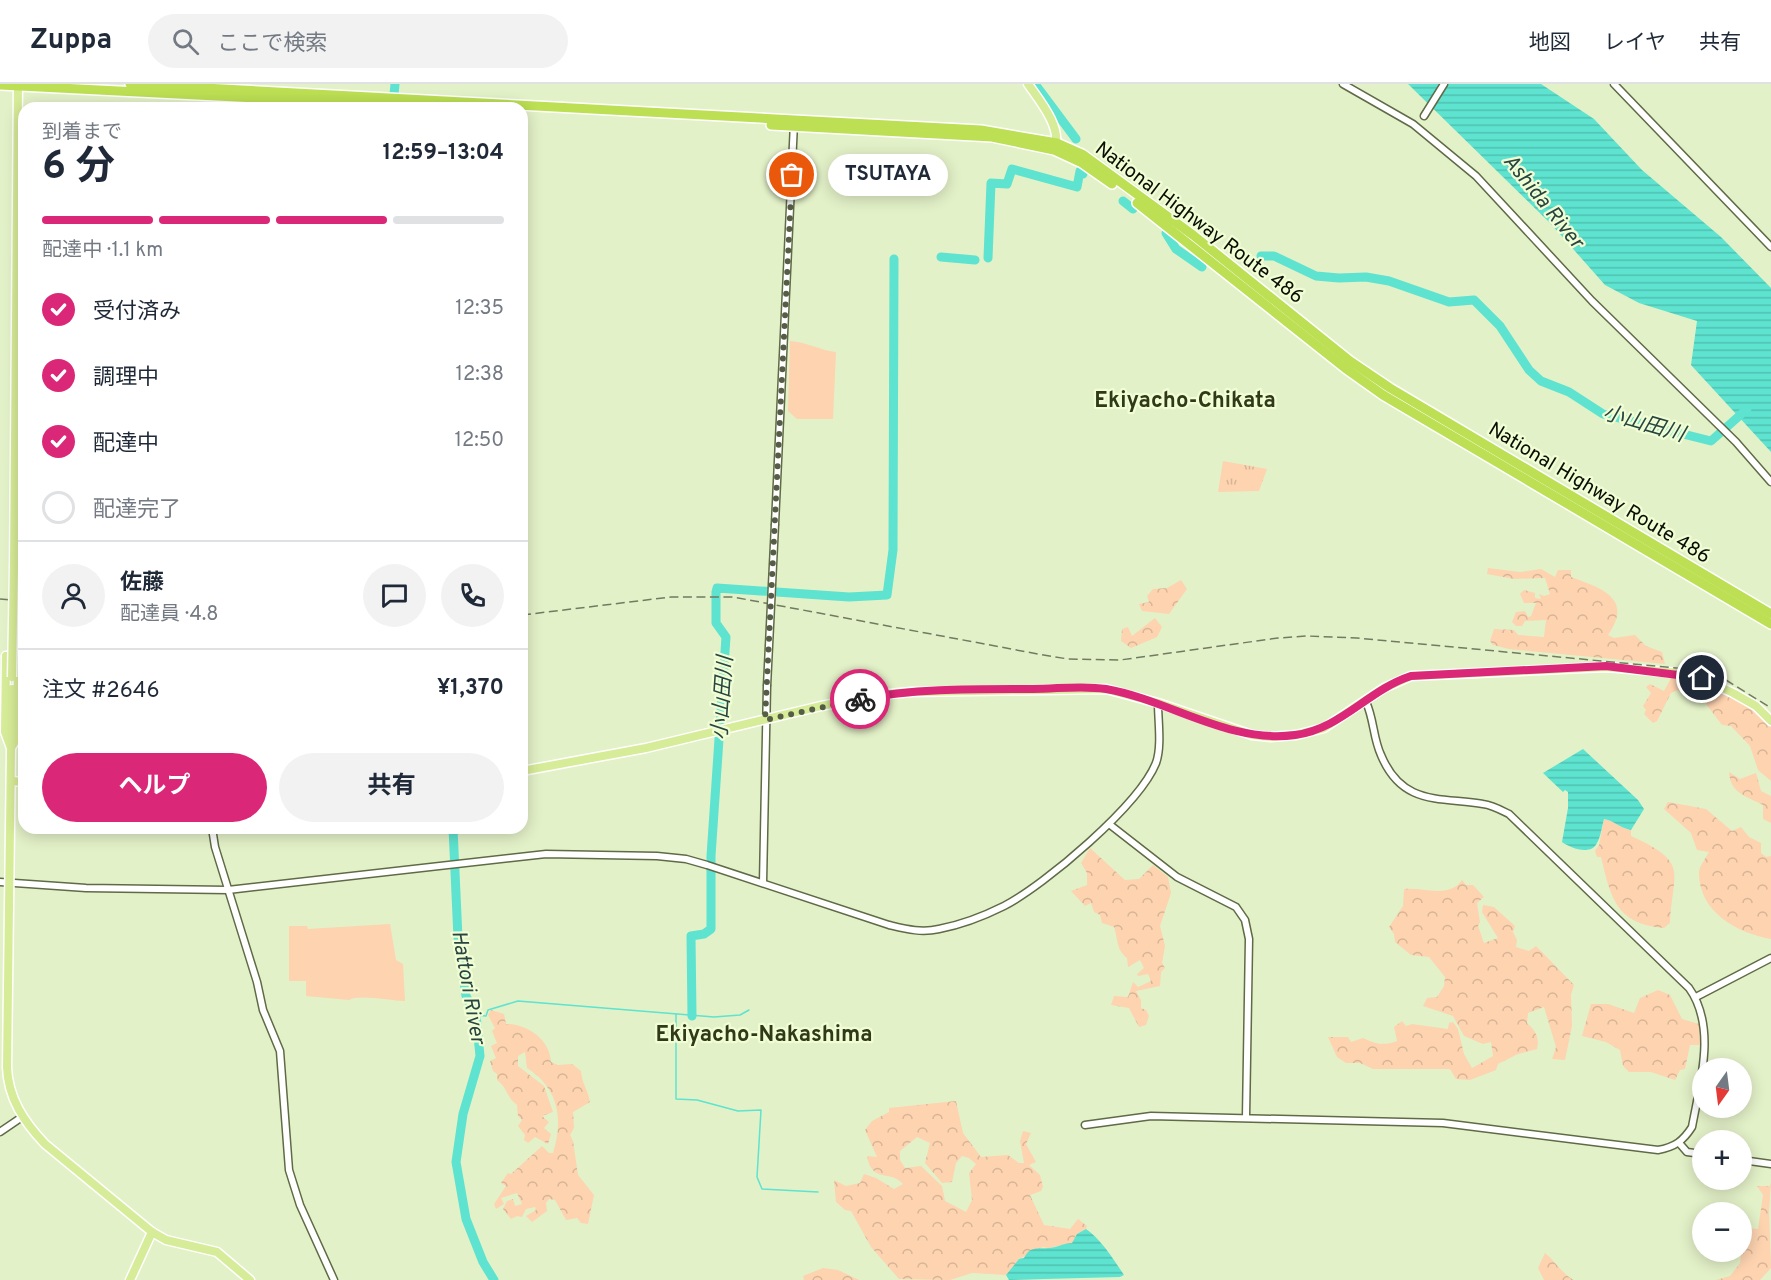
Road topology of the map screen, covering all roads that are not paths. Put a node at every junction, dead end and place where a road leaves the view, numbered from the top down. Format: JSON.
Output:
{"nodes":[{"id":1,"x":130,"y":84,"type":"edge"},
{"id":2,"x":1028,"y":84,"type":"edge"},
{"id":3,"x":1343,"y":84,"type":"edge"},
{"id":4,"x":1444,"y":84,"type":"edge"},
{"id":5,"x":1614,"y":84,"type":"edge"},
{"id":6,"x":0,"y":85,"type":"edge"},
{"id":7,"x":18,"y":85,"type":"edge"},
{"id":8,"x":230,"y":90,"type":"edge"},
{"id":9,"x":400,"y":102,"type":"edge"},
{"id":10,"x":528,"y":109,"type":"edge"},
{"id":11,"x":528,"y":111,"type":"edge"},
{"id":12,"x":1425,"y":116,"type":"dead end"},
{"id":13,"x":794,"y":123,"type":"junction"},
{"id":14,"x":1055,"y":147,"type":"junction"},
{"id":15,"x":1771,"y":247,"type":"edge"},
{"id":16,"x":1771,"y":482,"type":"edge"},
{"id":17,"x":1771,"y":614,"type":"edge"},
{"id":18,"x":1771,"y":624,"type":"edge"},
{"id":19,"x":3,"y":656,"type":"edge"},
{"id":20,"x":18,"y":657,"type":"edge"},
{"id":21,"x":1366,"y":702,"type":"junction"},
{"id":22,"x":1158,"y":703,"type":"junction"},
{"id":23,"x":18,"y":718,"type":"edge"},
{"id":24,"x":765,"y":720,"type":"junction"},
{"id":25,"x":1771,"y":721,"type":"edge"},
{"id":26,"x":11,"y":748,"type":"junction"},
{"id":27,"x":528,"y":770,"type":"edge"},
{"id":28,"x":11,"y":781,"type":"junction"},
{"id":29,"x":18,"y":782,"type":"edge"},
{"id":30,"x":1109,"y":824,"type":"junction"},
{"id":31,"x":213,"y":834,"type":"edge"},
{"id":32,"x":5,"y":883,"type":"edge"},
{"id":33,"x":763,"y":884,"type":"junction"},
{"id":34,"x":228,"y":890,"type":"junction"},
{"id":35,"x":1771,"y":958,"type":"edge"},
{"id":36,"x":1696,"y":997,"type":"junction"},
{"id":37,"x":22,"y":1117,"type":"junction"},
{"id":38,"x":1246,"y":1117,"type":"junction"},
{"id":39,"x":1085,"y":1125,"type":"dead end"},
{"id":40,"x":0,"y":1132,"type":"edge"},
{"id":41,"x":1680,"y":1143,"type":"junction"},
{"id":42,"x":1692,"y":1153,"type":"edge"},
{"id":43,"x":1752,"y":1161,"type":"edge"},
{"id":44,"x":1771,"y":1164,"type":"edge"},
{"id":45,"x":152,"y":1232,"type":"junction"},
{"id":46,"x":130,"y":1280,"type":"edge"},
{"id":47,"x":250,"y":1280,"type":"edge"},
{"id":48,"x":334,"y":1280,"type":"edge"}],
"edges":[{"from":1,"to":8,"type":"highway","name":"National Highway Route 486"},
{"from":2,"to":14,"type":"main road"},
{"from":3,"to":16,"type":"street"},
{"from":4,"to":12,"type":"street"},
{"from":5,"to":15,"type":"street"},
{"from":6,"to":7,"type":"highway","name":"National Highway Route 486"},
{"from":7,"to":8,"type":"highway","name":"National Highway Route 486"},
{"from":7,"to":26,"type":"main road","bridge":true},
{"from":8,"to":9,"type":"highway","name":"National Highway Route 486"},
{"from":10,"to":13,"type":"highway","name":"National Highway Route 486"},
{"from":11,"to":13,"type":"highway","name":"National Highway Route 486"},
{"from":13,"to":14,"type":"highway","name":"National Highway Route 486"},
{"from":13,"to":24,"type":"street","bridge":true},
{"from":14,"to":17,"type":"highway","name":"National Highway Route 486"},
{"from":14,"to":18,"type":"highway","name":"National Highway Route 486"},
{"from":19,"to":20,"type":"main road"},
{"from":19,"to":26,"type":"main road"},
{"from":21,"to":22,"type":"main road"},
{"from":21,"to":25,"type":"main road"},
{"from":21,"to":36,"type":"street"},
{"from":22,"to":24,"type":"main road"},
{"from":22,"to":30,"type":"street"},
{"from":23,"to":26,"type":"main road"},
{"from":24,"to":27,"type":"main road"},
{"from":24,"to":33,"type":"street"},
{"from":26,"to":28,"type":"main road"},
{"from":28,"to":29,"type":"main road"},
{"from":28,"to":32,"type":"main road"},
{"from":30,"to":33,"type":"street"},
{"from":30,"to":38,"type":"street"},
{"from":31,"to":34,"type":"street"},
{"from":32,"to":34,"type":"street"},
{"from":32,"to":37,"type":"main road"},
{"from":33,"to":34,"type":"street"},
{"from":34,"to":48,"type":"street"},
{"from":35,"to":36,"type":"street"},
{"from":36,"to":41,"type":"street"},
{"from":37,"to":40,"type":"street"},
{"from":37,"to":45,"type":"main road"},
{"from":38,"to":39,"type":"street"},
{"from":38,"to":41,"type":"street"},
{"from":41,"to":42,"type":"street"},
{"from":43,"to":44,"type":"street"},
{"from":45,"to":46,"type":"main road"},
{"from":45,"to":47,"type":"main road"}]}
